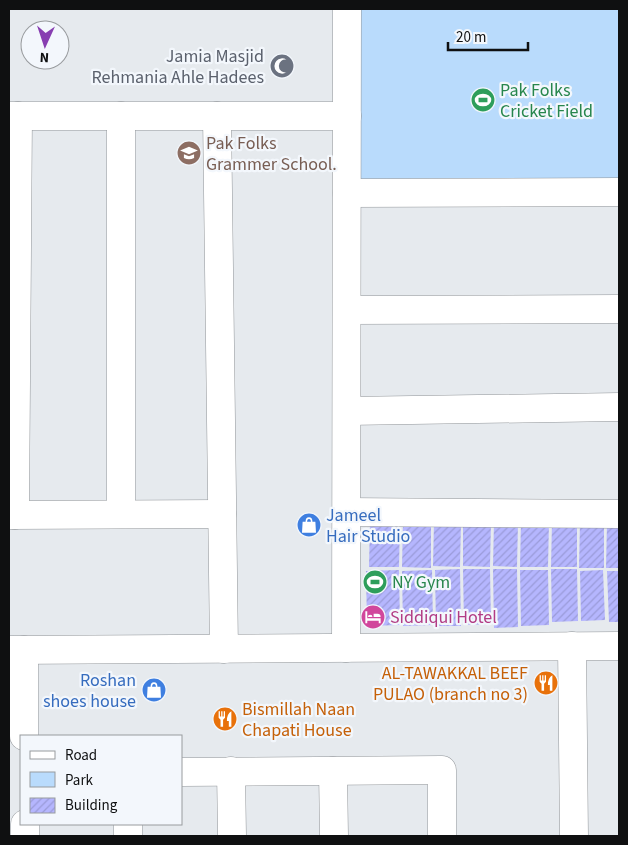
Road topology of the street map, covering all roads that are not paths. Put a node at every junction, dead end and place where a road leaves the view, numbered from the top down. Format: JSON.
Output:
{"nodes":[{"id":1,"x":347,"y":9,"type":"edge"},
{"id":2,"x":13,"y":116,"type":"edge"},
{"id":3,"x":121,"y":116,"type":"junction"},
{"id":4,"x":217,"y":116,"type":"junction"},
{"id":5,"x":347,"y":116,"type":"junction"},
{"id":6,"x":619,"y":192,"type":"edge"},
{"id":7,"x":347,"y":193,"type":"junction"},
{"id":8,"x":13,"y":221,"type":"edge"},
{"id":9,"x":619,"y":309,"type":"edge"},
{"id":10,"x":346,"y":310,"type":"junction"},
{"id":11,"x":619,"y":407,"type":"edge"},
{"id":12,"x":346,"y":411,"type":"junction"},
{"id":13,"x":346,"y":512,"type":"junction"},
{"id":14,"x":121,"y":514,"type":"junction"},
{"id":15,"x":222,"y":514,"type":"junction"},
{"id":16,"x":619,"y":514,"type":"edge"},
{"id":17,"x":12,"y":515,"type":"edge"},
{"id":18,"x":572,"y":646,"type":"junction"},
{"id":19,"x":619,"y":646,"type":"edge"},
{"id":20,"x":346,"y":648,"type":"junction"},
{"id":21,"x":224,"y":649,"type":"junction"},
{"id":22,"x":16,"y":650,"type":"edge"},
{"id":23,"x":24,"y":735,"type":"edge"},
{"id":24,"x":333,"y":771,"type":"junction"},
{"id":25,"x":182,"y":772,"type":"edge"},
{"id":26,"x":231,"y":772,"type":"junction"},
{"id":27,"x":232,"y":836,"type":"edge"},
{"id":28,"x":334,"y":836,"type":"edge"},
{"id":29,"x":442,"y":836,"type":"edge"},
{"id":30,"x":574,"y":836,"type":"edge"}],
"edges":[{"from":1,"to":5,"type":"street"},
{"from":2,"to":3,"type":"street"},
{"from":2,"to":8,"type":"street"},
{"from":3,"to":4,"type":"street"},
{"from":3,"to":14,"type":"street"},
{"from":4,"to":5,"type":"street"},
{"from":4,"to":15,"type":"street"},
{"from":5,"to":7,"type":"street"},
{"from":6,"to":7,"type":"street"},
{"from":7,"to":10,"type":"street"},
{"from":8,"to":17,"type":"street"},
{"from":9,"to":10,"type":"street"},
{"from":10,"to":12,"type":"street"},
{"from":11,"to":12,"type":"street"},
{"from":12,"to":13,"type":"street"},
{"from":13,"to":16,"type":"street"},
{"from":13,"to":20,"type":"street"},
{"from":14,"to":15,"type":"street"},
{"from":14,"to":17,"type":"street"},
{"from":15,"to":21,"type":"street"},
{"from":18,"to":19,"type":"street"},
{"from":18,"to":20,"type":"street"},
{"from":18,"to":30,"type":"street"},
{"from":20,"to":21,"type":"street"},
{"from":21,"to":22,"type":"street"},
{"from":22,"to":23,"type":"street"},
{"from":24,"to":26,"type":"street"},
{"from":24,"to":28,"type":"street"},
{"from":24,"to":29,"type":"street"},
{"from":25,"to":26,"type":"street"},
{"from":26,"to":27,"type":"street"}]}
